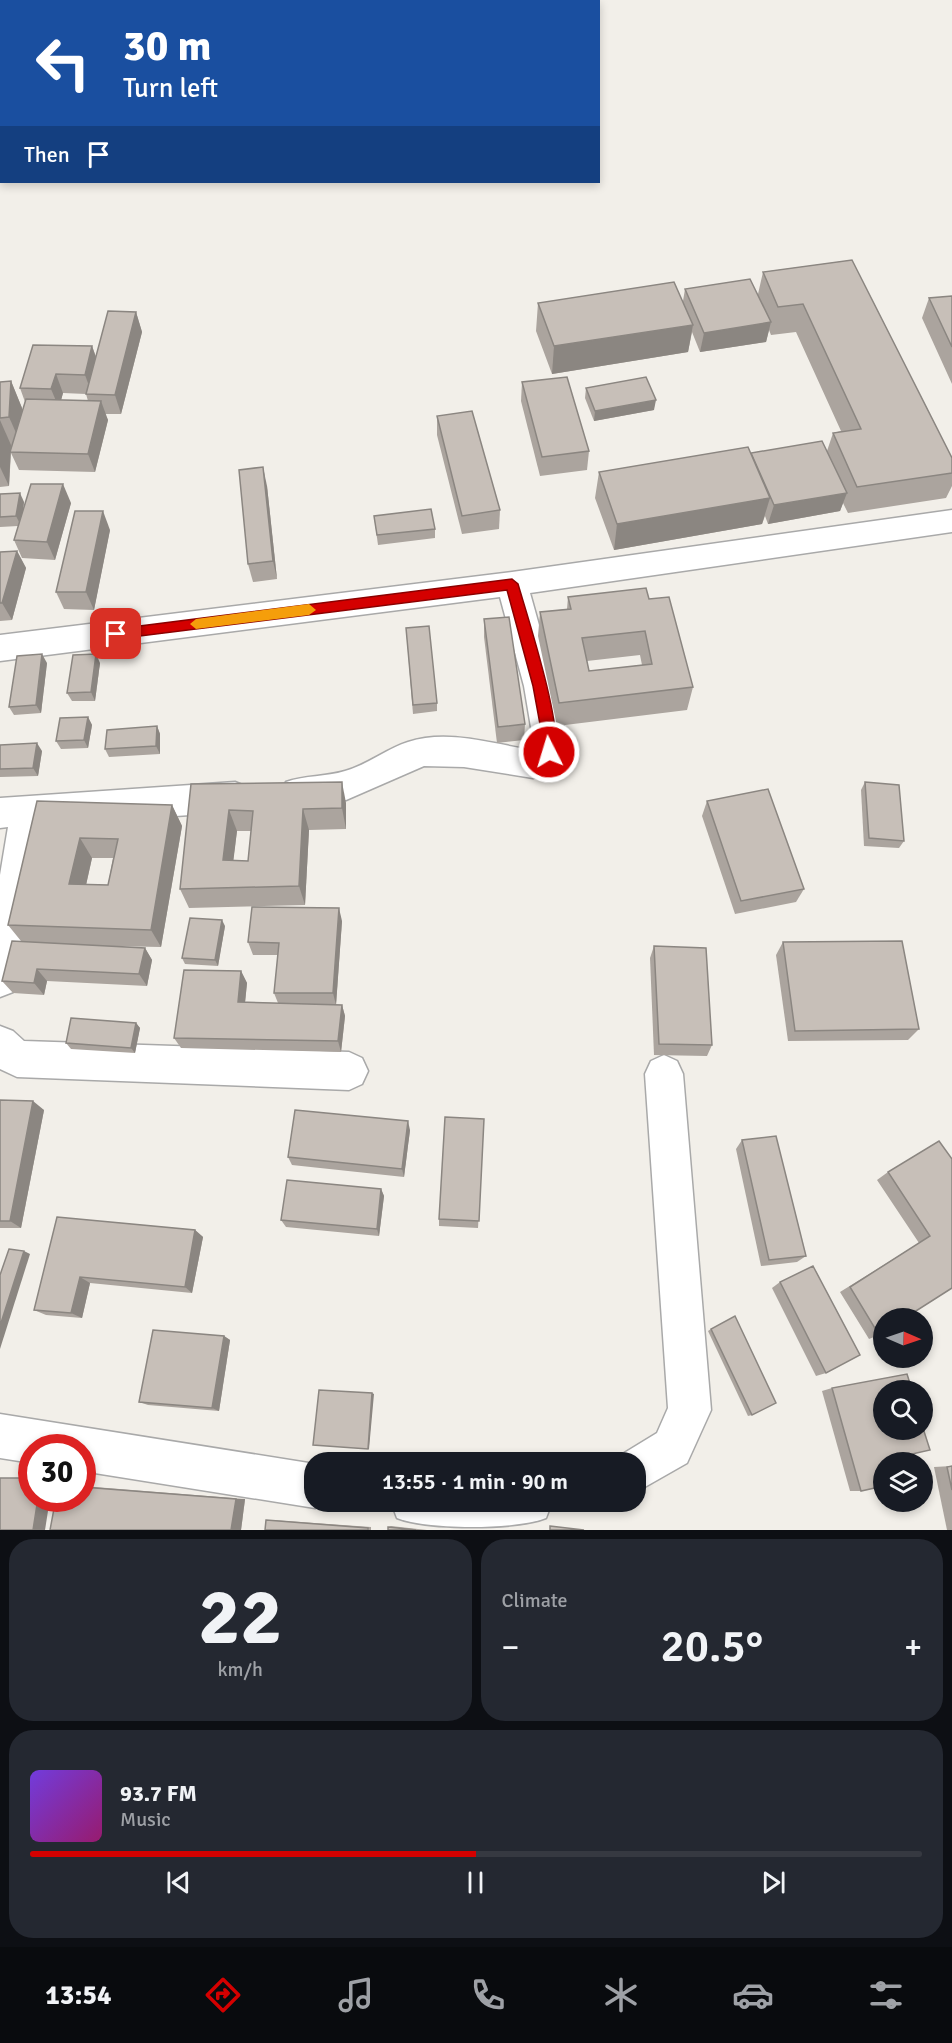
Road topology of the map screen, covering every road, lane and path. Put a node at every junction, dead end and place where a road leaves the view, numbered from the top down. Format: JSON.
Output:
{"nodes":[{"id":1,"x":952,"y":521,"type":"edge"},
{"id":2,"x":512,"y":584,"type":"junction"},
{"id":3,"x":0,"y":648,"type":"edge"},
{"id":4,"x":14,"y":811,"type":"edge"},
{"id":5,"x":0,"y":980,"type":"edge"},
{"id":6,"x":0,"y":1044,"type":"edge"},
{"id":7,"x":349,"y":1071,"type":"dead end"},
{"id":8,"x":664,"y":1074,"type":"dead end"},
{"id":9,"x":0,"y":1436,"type":"edge"},
{"id":10,"x":18,"y":1439,"type":"edge"},
{"id":11,"x":96,"y":1451,"type":"edge"},
{"id":12,"x":646,"y":1464,"type":"edge"},
{"id":13,"x":304,"y":1484,"type":"edge"}],
"edges":[{"from":1,"to":2,"type":"street"},
{"from":2,"to":3,"type":"street"},
{"from":2,"to":4,"type":"street"},
{"from":4,"to":5,"type":"street"},
{"from":6,"to":7,"type":"street"},
{"from":8,"to":12,"type":"street"},
{"from":9,"to":10,"type":"street"},
{"from":11,"to":13,"type":"street"}]}
